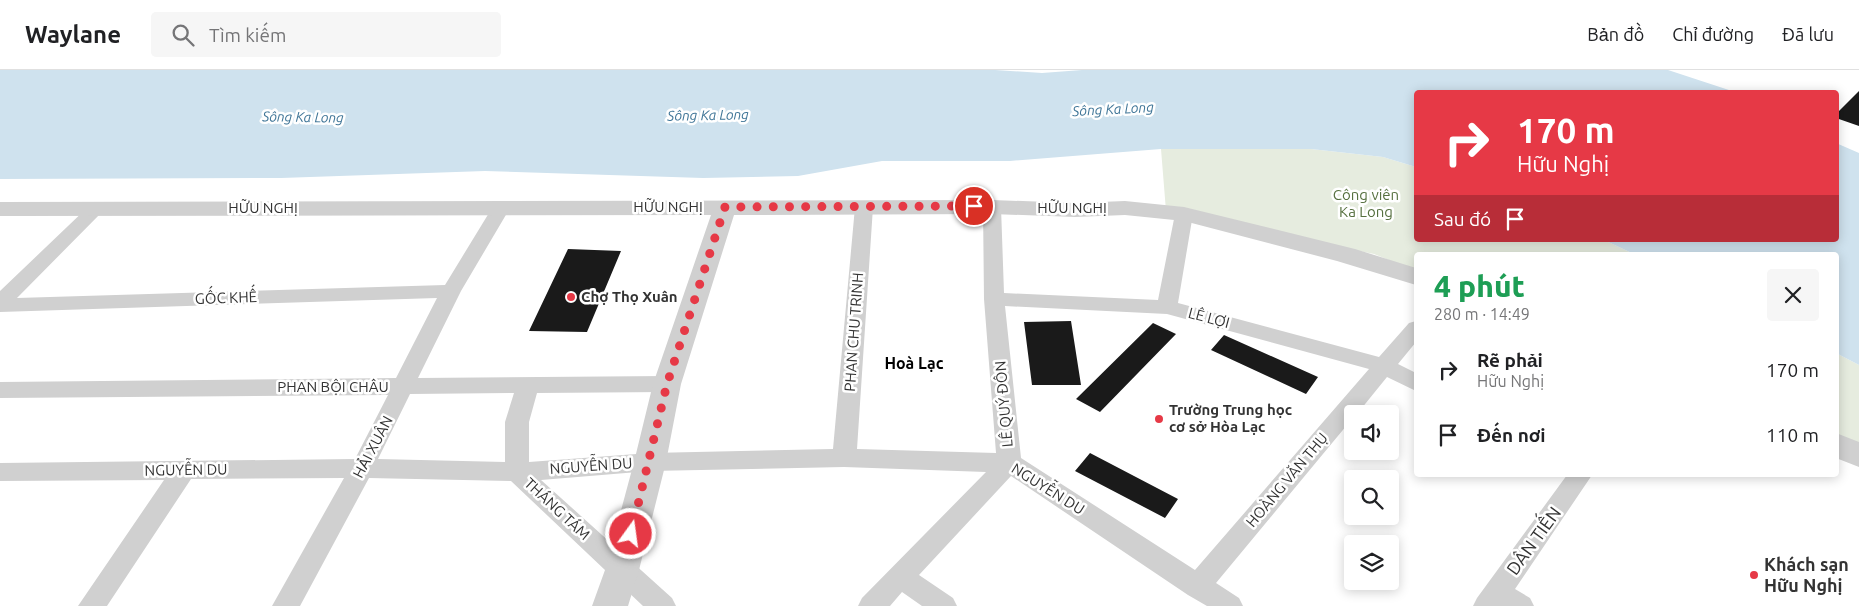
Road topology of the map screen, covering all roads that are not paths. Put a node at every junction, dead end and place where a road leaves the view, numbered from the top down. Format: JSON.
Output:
{"nodes":[{"id":1,"x":992,"y":206,"type":"junction"},
{"id":2,"x":725,"y":207,"type":"junction"},
{"id":3,"x":864,"y":207,"type":"junction"},
{"id":4,"x":501,"y":208,"type":"junction"},
{"id":5,"x":0,"y":209,"type":"edge"},
{"id":6,"x":96,"y":209,"type":"junction"},
{"id":7,"x":1184,"y":214,"type":"junction"},
{"id":8,"x":1414,"y":276,"type":"edge"},
{"id":9,"x":451,"y":291,"type":"junction"},
{"id":10,"x":994,"y":300,"type":"junction"},
{"id":11,"x":0,"y":304,"type":"edge"},
{"id":12,"x":1167,"y":307,"type":"junction"},
{"id":13,"x":1414,"y":330,"type":"edge"},
{"id":14,"x":1385,"y":366,"type":"junction"},
{"id":15,"x":1414,"y":381,"type":"edge"},
{"id":16,"x":667,"y":384,"type":"junction"},
{"id":17,"x":528,"y":385,"type":"junction"},
{"id":18,"x":404,"y":386,"type":"junction"},
{"id":19,"x":0,"y":390,"type":"edge"},
{"id":20,"x":1839,"y":446,"type":"edge"},
{"id":21,"x":1859,"y":455,"type":"edge"},
{"id":22,"x":844,"y":458,"type":"junction"},
{"id":23,"x":650,"y":462,"type":"junction"},
{"id":24,"x":1010,"y":463,"type":"junction"},
{"id":25,"x":362,"y":468,"type":"junction"},
{"id":26,"x":184,"y":470,"type":"junction"},
{"id":27,"x":0,"y":472,"type":"edge"},
{"id":28,"x":518,"y":472,"type":"junction"},
{"id":29,"x":1579,"y":477,"type":"edge"},
{"id":30,"x":622,"y":570,"type":"junction"},
{"id":31,"x":900,"y":576,"type":"junction"},
{"id":32,"x":1197,"y":586,"type":"junction"},
{"id":33,"x":1492,"y":599,"type":"edge"},
{"id":34,"x":92,"y":606,"type":"edge"},
{"id":35,"x":286,"y":606,"type":"edge"},
{"id":36,"x":610,"y":606,"type":"edge"},
{"id":37,"x":662,"y":606,"type":"edge"},
{"id":38,"x":872,"y":606,"type":"edge"},
{"id":39,"x":943,"y":606,"type":"edge"},
{"id":40,"x":1229,"y":606,"type":"edge"},
{"id":41,"x":1520,"y":606,"type":"edge"}],
"edges":[{"from":1,"to":3,"type":"street","name":"HỮU NGHỊ"},
{"from":1,"to":7,"type":"street","name":"HỮU NGHỊ"},
{"from":1,"to":10,"type":"street","name":"LÊ QUÝ ĐÔN"},
{"from":2,"to":3,"type":"street","name":"HỮU NGHỊ"},
{"from":2,"to":4,"type":"street","name":"HỮU NGHỊ"},
{"from":2,"to":16,"type":"street"},
{"from":3,"to":22,"type":"street","name":"PHAN CHU TRINH"},
{"from":4,"to":6,"type":"street","name":"HỮU NGHỊ"},
{"from":4,"to":9,"type":"street","name":"HẢI XUÂN"},
{"from":5,"to":6,"type":"street","name":"HỮU NGHỊ"},
{"from":6,"to":11,"type":"street"},
{"from":7,"to":8,"type":"street","name":"HỮU NGHỊ"},
{"from":7,"to":12,"type":"street"},
{"from":9,"to":11,"type":"street","name":"GỐC KHẾ"},
{"from":9,"to":18,"type":"street","name":"HẢI XUÂN"},
{"from":10,"to":12,"type":"street","name":"LÊ LỢI"},
{"from":10,"to":24,"type":"street","name":"LÊ QUÝ ĐÔN"},
{"from":12,"to":14,"type":"street","name":"LÊ LỢI"},
{"from":13,"to":14,"type":"street","name":"HOÀNG VĂN THỤ"},
{"from":14,"to":15,"type":"street","name":"LÊ LỢI"},
{"from":14,"to":32,"type":"street","name":"HOÀNG VĂN THỤ"},
{"from":16,"to":17,"type":"street","name":"PHAN BỘI CHÂU"},
{"from":16,"to":23,"type":"street"},
{"from":17,"to":18,"type":"street","name":"PHAN BỘI CHÂU"},
{"from":17,"to":28,"type":"street","name":"THÁNG TÁM"},
{"from":18,"to":19,"type":"street","name":"PHAN BỘI CHÂU"},
{"from":18,"to":25,"type":"street","name":"HẢI XUÂN"},
{"from":20,"to":21,"type":"street"},
{"from":22,"to":23,"type":"street","name":"NGUYỄN DU"},
{"from":22,"to":24,"type":"street","name":"NGUYỄN DU"},
{"from":23,"to":28,"type":"street","name":"NGUYỄN DU"},
{"from":23,"to":30,"type":"street"},
{"from":24,"to":31,"type":"street","name":"LÊ QUÝ ĐÔN"},
{"from":24,"to":32,"type":"street","name":"NGUYỄN DU"},
{"from":25,"to":26,"type":"street","name":"NGUYỄN DU"},
{"from":25,"to":28,"type":"street","name":"NGUYỄN DU"},
{"from":25,"to":35,"type":"street","name":"HẢI XUÂN"},
{"from":26,"to":27,"type":"street","name":"NGUYỄN DU"},
{"from":26,"to":34,"type":"street"},
{"from":28,"to":30,"type":"street","name":"THÁNG TÁM"},
{"from":29,"to":33,"type":"street","name":"DÂN TIẾN"},
{"from":30,"to":36,"type":"street"},
{"from":30,"to":37,"type":"street","name":"THÁNG TÁM"},
{"from":31,"to":38,"type":"street","name":"LÊ QUÝ ĐÔN"},
{"from":31,"to":39,"type":"street"},
{"from":32,"to":40,"type":"street","name":"NGUYỄN DU"},
{"from":33,"to":41,"type":"street"}]}
